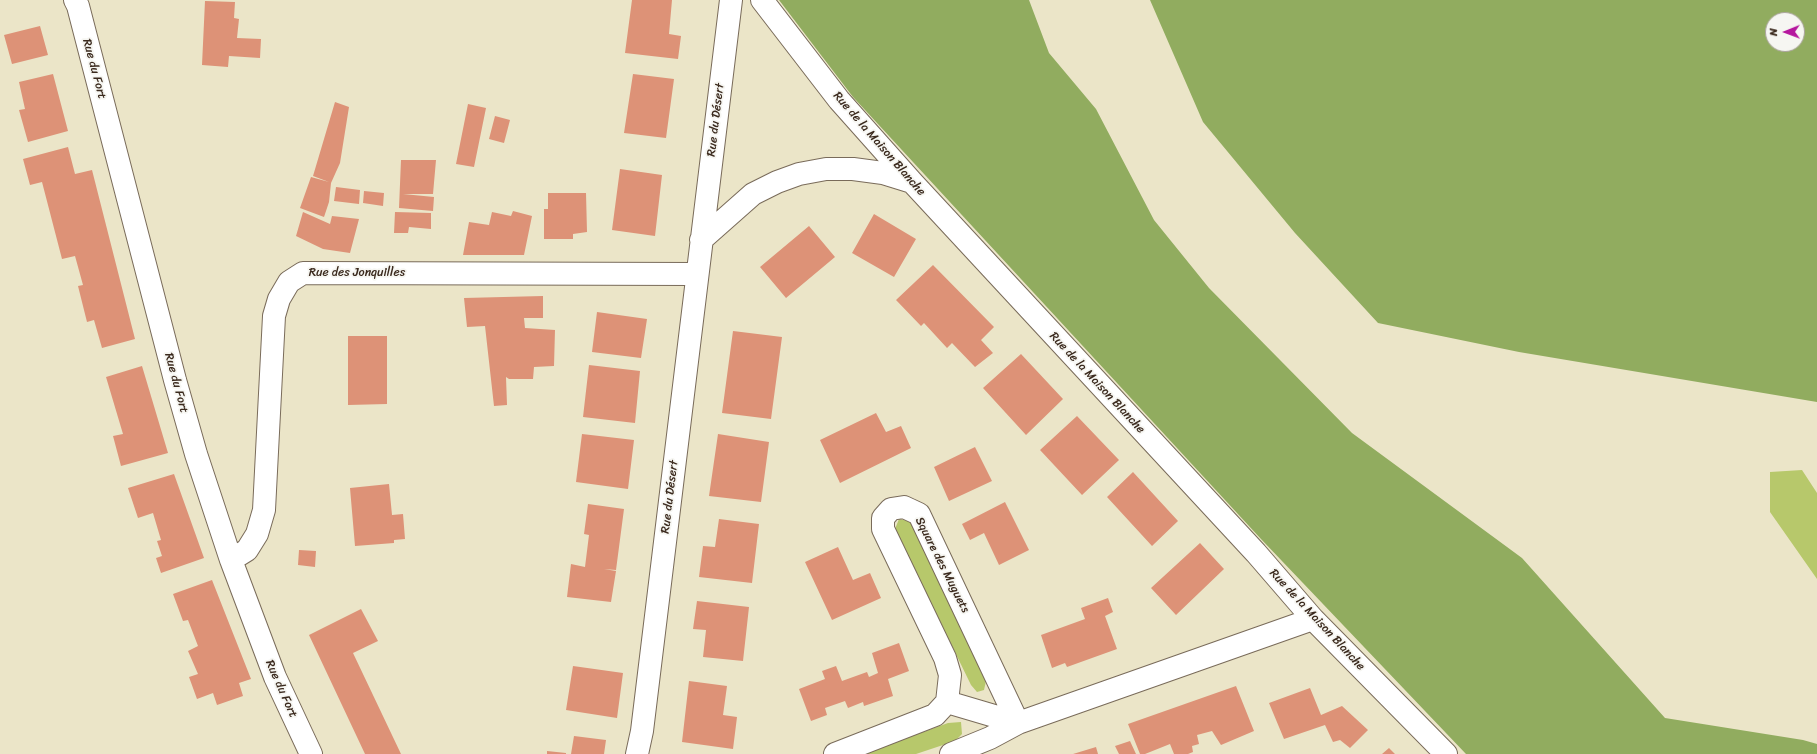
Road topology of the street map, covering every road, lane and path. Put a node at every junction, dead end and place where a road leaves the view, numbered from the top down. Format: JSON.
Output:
{"nodes":[{"id":1,"x":75,"y":0,"type":"edge"},
{"id":2,"x":731,"y":0,"type":"edge"},
{"id":3,"x":762,"y":0,"type":"edge"},
{"id":4,"x":912,"y":182,"type":"junction"},
{"id":5,"x":701,"y":240,"type":"junction"},
{"id":6,"x":697,"y":274,"type":"junction"},
{"id":7,"x":231,"y":560,"type":"junction"},
{"id":8,"x":1313,"y":619,"type":"junction"},
{"id":9,"x":947,"y":702,"type":"junction"},
{"id":10,"x":1018,"y":723,"type":"junction"},
{"id":11,"x":311,"y":754,"type":"edge"},
{"id":12,"x":638,"y":754,"type":"edge"},
{"id":13,"x":835,"y":754,"type":"edge"},
{"id":14,"x":950,"y":754,"type":"edge"},
{"id":15,"x":1446,"y":754,"type":"edge"}],
"edges":[{"from":1,"to":7,"type":"street","name":"Rue du Fort"},
{"from":2,"to":5,"type":"street","name":"Rue du Désert"},
{"from":3,"to":4,"type":"street","name":"Rue de la Maison Blanche"},
{"from":4,"to":5,"type":"street"},
{"from":4,"to":8,"type":"street","name":"Rue de la Maison Blanche"},
{"from":5,"to":6,"type":"street","name":"Rue du Désert"},
{"from":6,"to":7,"type":"street","name":"Rue des Jonquilles"},
{"from":6,"to":12,"type":"street","name":"Rue du Désert"},
{"from":7,"to":11,"type":"street","name":"Rue du Fort"},
{"from":8,"to":10,"type":"street"},
{"from":8,"to":15,"type":"street","name":"Rue de la Maison Blanche"},
{"from":9,"to":10,"type":"street"},
{"from":9,"to":10,"type":"street","name":"Square des Muguets"},
{"from":9,"to":13,"type":"street"},
{"from":10,"to":14,"type":"street"}]}
